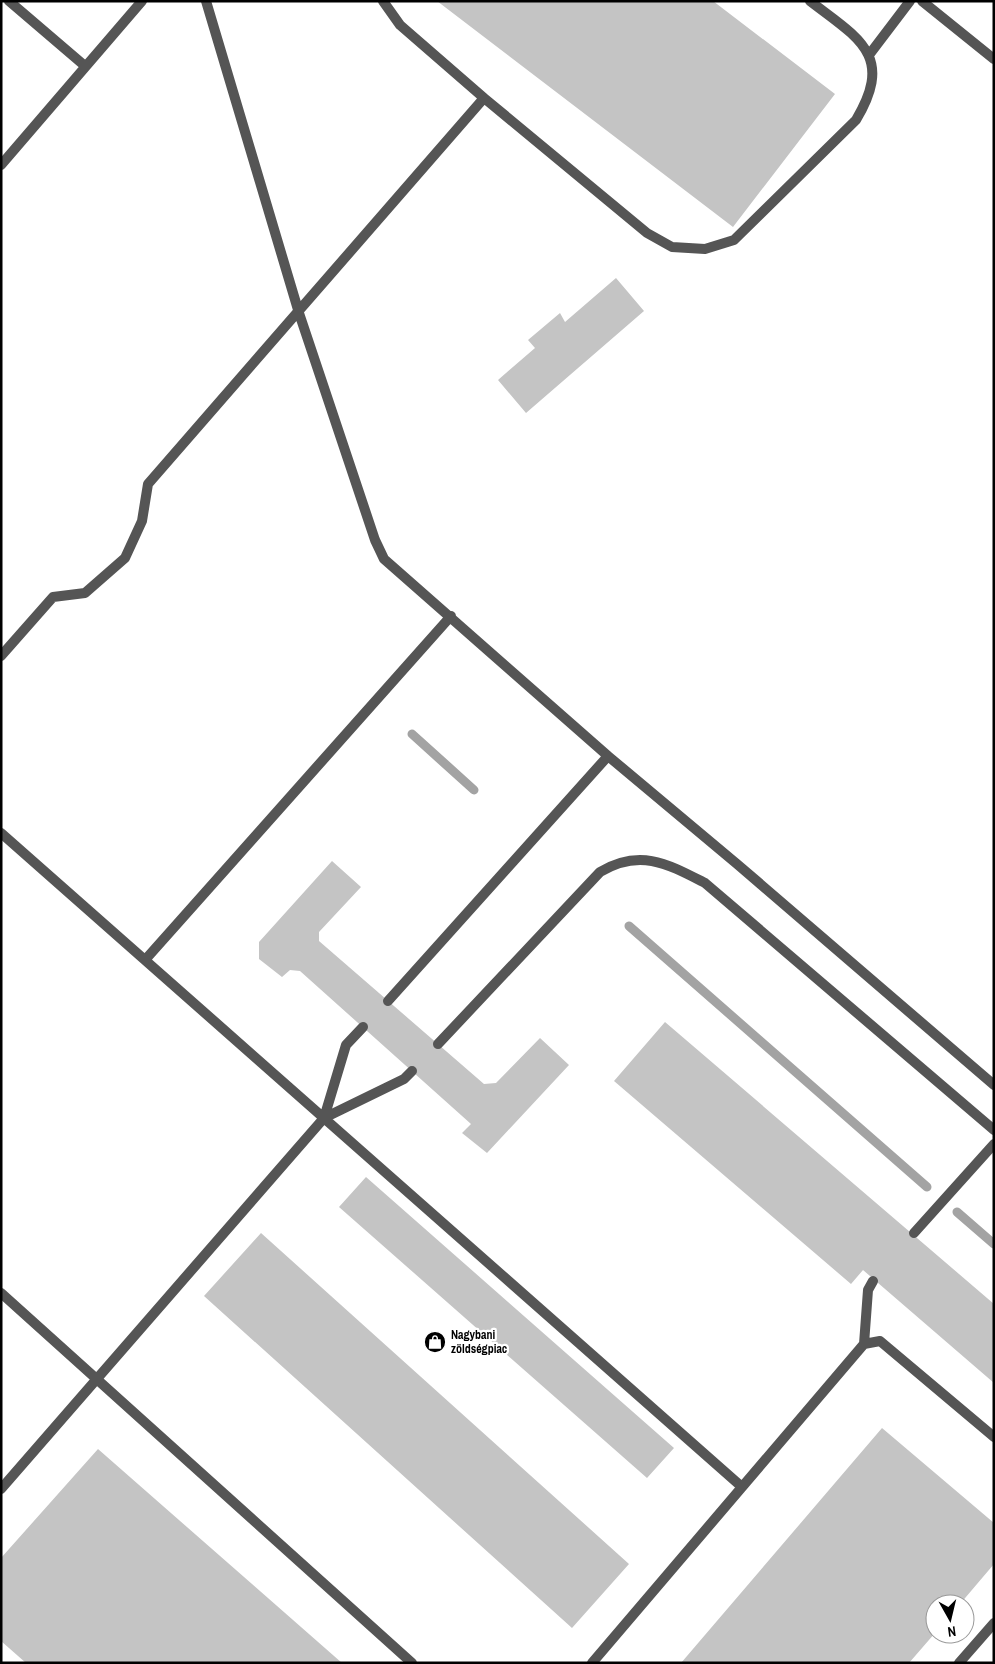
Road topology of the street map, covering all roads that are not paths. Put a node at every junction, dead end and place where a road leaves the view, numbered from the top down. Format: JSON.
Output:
{"nodes":[{"id":1,"x":9,"y":1,"type":"edge"},
{"id":2,"x":142,"y":1,"type":"edge"},
{"id":3,"x":206,"y":1,"type":"edge"},
{"id":4,"x":383,"y":1,"type":"edge"},
{"id":5,"x":810,"y":1,"type":"edge"},
{"id":6,"x":910,"y":1,"type":"edge"},
{"id":7,"x":922,"y":1,"type":"edge"},
{"id":8,"x":870,"y":55,"type":"junction"},
{"id":9,"x":994,"y":59,"type":"edge"},
{"id":10,"x":85,"y":66,"type":"junction"},
{"id":11,"x":484,"y":98,"type":"junction"},
{"id":12,"x":1,"y":166,"type":"edge"},
{"id":13,"x":299,"y":313,"type":"junction"},
{"id":14,"x":452,"y":616,"type":"junction"},
{"id":15,"x":1,"y":656,"type":"edge"},
{"id":16,"x":608,"y":756,"type":"junction"},
{"id":17,"x":1,"y":833,"type":"edge"},
{"id":18,"x":144,"y":960,"type":"junction"},
{"id":19,"x":388,"y":1000,"type":"dead end"},
{"id":20,"x":363,"y":1027,"type":"dead end"},
{"id":21,"x":438,"y":1044,"type":"dead end"},
{"id":22,"x":412,"y":1071,"type":"dead end"},
{"id":23,"x":994,"y":1085,"type":"edge"},
{"id":24,"x":324,"y":1118,"type":"junction"},
{"id":25,"x":994,"y":1130,"type":"edge"},
{"id":26,"x":994,"y":1144,"type":"edge"},
{"id":27,"x":914,"y":1233,"type":"dead end"},
{"id":28,"x":874,"y":1281,"type":"dead end"},
{"id":29,"x":1,"y":1293,"type":"edge"},
{"id":30,"x":864,"y":1344,"type":"junction"},
{"id":31,"x":98,"y":1379,"type":"junction"},
{"id":32,"x":994,"y":1437,"type":"edge"},
{"id":33,"x":742,"y":1487,"type":"junction"},
{"id":34,"x":1,"y":1489,"type":"edge"},
{"id":35,"x":994,"y":1622,"type":"edge"},
{"id":36,"x":412,"y":1663,"type":"edge"},
{"id":37,"x":592,"y":1663,"type":"edge"},
{"id":38,"x":959,"y":1663,"type":"edge"}],
"edges":[{"from":1,"to":10,"type":"street"},
{"from":2,"to":10,"type":"street"},
{"from":3,"to":13,"type":"street"},
{"from":4,"to":11,"type":"street"},
{"from":5,"to":8,"type":"street"},
{"from":6,"to":8,"type":"street"},
{"from":7,"to":9,"type":"street"},
{"from":8,"to":11,"type":"street"},
{"from":10,"to":12,"type":"street"},
{"from":11,"to":13,"type":"street"},
{"from":13,"to":14,"type":"street"},
{"from":13,"to":15,"type":"street"},
{"from":14,"to":16,"type":"street"},
{"from":14,"to":18,"type":"street"},
{"from":16,"to":19,"type":"street"},
{"from":16,"to":23,"type":"street"},
{"from":17,"to":18,"type":"street"},
{"from":18,"to":24,"type":"street"},
{"from":20,"to":24,"type":"street"},
{"from":21,"to":25,"type":"street"},
{"from":22,"to":24,"type":"street"},
{"from":24,"to":31,"type":"street"},
{"from":24,"to":33,"type":"street"},
{"from":26,"to":27,"type":"street"},
{"from":28,"to":30,"type":"street"},
{"from":29,"to":31,"type":"street"},
{"from":30,"to":32,"type":"street"},
{"from":30,"to":33,"type":"street"},
{"from":31,"to":34,"type":"street"},
{"from":31,"to":36,"type":"street"},
{"from":33,"to":37,"type":"street"},
{"from":35,"to":38,"type":"street"}]}
